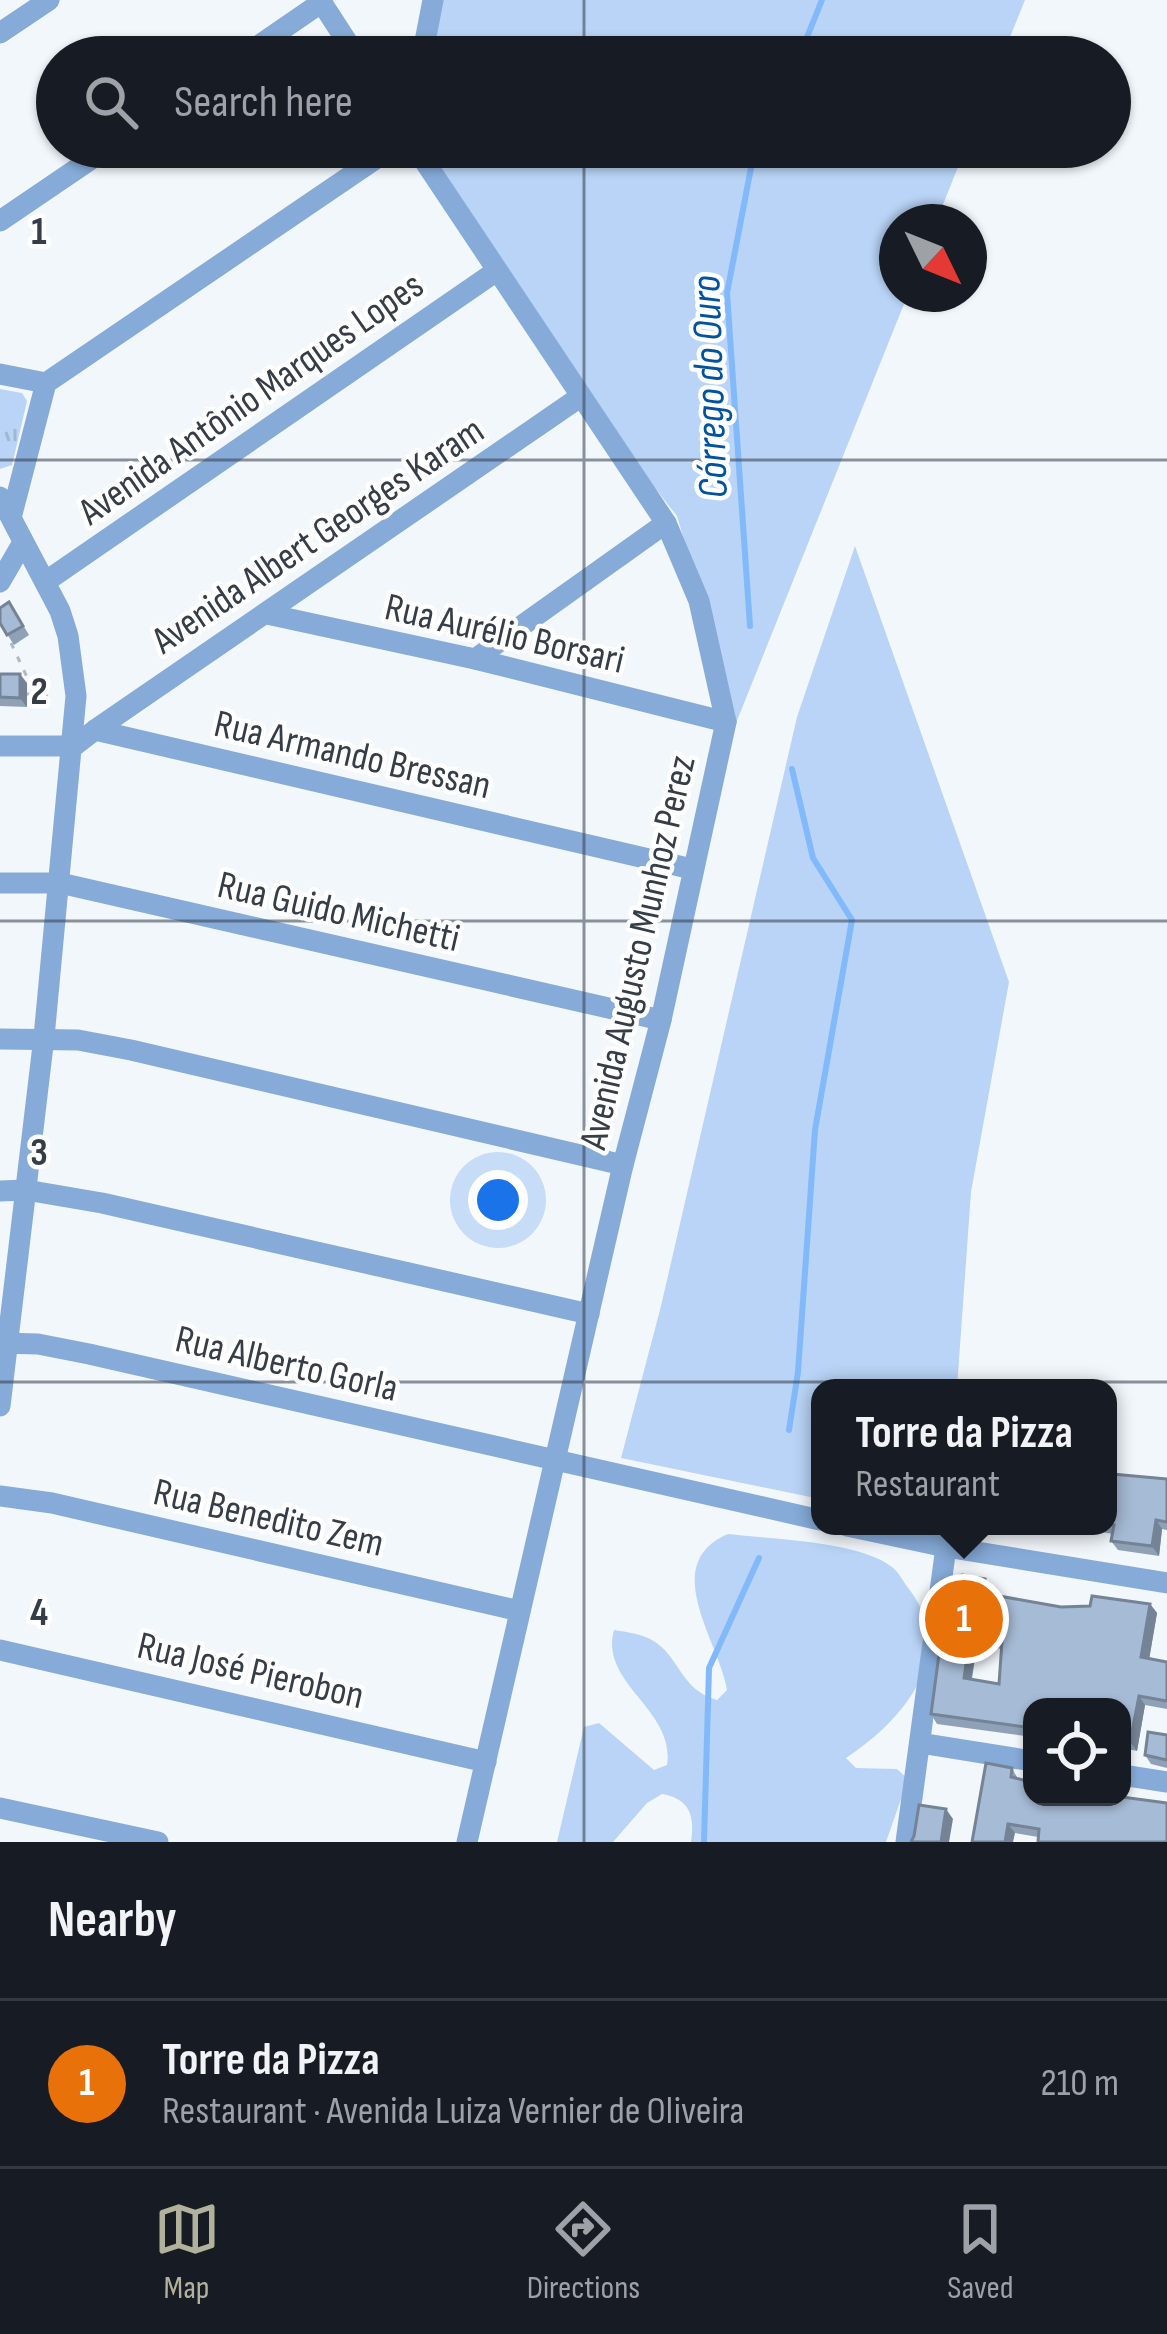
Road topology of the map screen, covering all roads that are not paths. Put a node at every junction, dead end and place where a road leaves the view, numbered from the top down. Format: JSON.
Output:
{"nodes":[{"id":1,"x":49,"y":0,"type":"edge"},
{"id":2,"x":433,"y":0,"type":"edge"},
{"id":3,"x":321,"y":1,"type":"edge"},
{"id":4,"x":0,"y":33,"type":"edge"},
{"id":5,"x":272,"y":36,"type":"edge"},
{"id":6,"x":344,"y":36,"type":"edge"},
{"id":7,"x":426,"y":36,"type":"edge"},
{"id":8,"x":78,"y":168,"type":"edge"},
{"id":9,"x":362,"y":168,"type":"edge"},
{"id":10,"x":428,"y":168,"type":"edge"},
{"id":11,"x":0,"y":221,"type":"edge"},
{"id":12,"x":495,"y":272,"type":"junction"},
{"id":13,"x":0,"y":374,"type":"edge"},
{"id":14,"x":46,"y":383,"type":"junction"},
{"id":15,"x":580,"y":397,"type":"junction"},
{"id":16,"x":6,"y":506,"type":"edge"},
{"id":17,"x":666,"y":524,"type":"junction"},
{"id":18,"x":22,"y":544,"type":"junction"},
{"id":19,"x":0,"y":582,"type":"edge"},
{"id":20,"x":46,"y":582,"type":"junction"},
{"id":21,"x":267,"y":614,"type":"junction"},
{"id":22,"x":475,"y":659,"type":"junction"},
{"id":23,"x":726,"y":722,"type":"junction"},
{"id":24,"x":95,"y":730,"type":"junction"},
{"id":25,"x":0,"y":746,"type":"edge"},
{"id":26,"x":74,"y":746,"type":"junction"},
{"id":27,"x":692,"y":869,"type":"junction"},
{"id":28,"x":0,"y":883,"type":"edge"},
{"id":29,"x":60,"y":883,"type":"junction"},
{"id":30,"x":662,"y":1020,"type":"junction"},
{"id":31,"x":44,"y":1037,"type":"junction"},
{"id":32,"x":0,"y":1039,"type":"edge"},
{"id":33,"x":623,"y":1165,"type":"junction"},
{"id":34,"x":26,"y":1190,"type":"junction"},
{"id":35,"x":0,"y":1192,"type":"edge"},
{"id":36,"x":589,"y":1314,"type":"junction"},
{"id":37,"x":5,"y":1343,"type":"edge"},
{"id":38,"x":0,"y":1406,"type":"edge"},
{"id":39,"x":556,"y":1460,"type":"junction"},
{"id":40,"x":0,"y":1496,"type":"edge"},
{"id":41,"x":811,"y":1518,"type":"edge"},
{"id":42,"x":889,"y":1535,"type":"edge"},
{"id":43,"x":946,"y":1547,"type":"junction"},
{"id":44,"x":1167,"y":1583,"type":"edge"},
{"id":45,"x":520,"y":1611,"type":"junction"},
{"id":46,"x":0,"y":1650,"type":"edge"},
{"id":47,"x":920,"y":1743,"type":"junction"},
{"id":48,"x":1023,"y":1760,"type":"edge"},
{"id":49,"x":486,"y":1762,"type":"junction"},
{"id":50,"x":1131,"y":1776,"type":"edge"},
{"id":51,"x":1167,"y":1782,"type":"edge"},
{"id":52,"x":0,"y":1808,"type":"edge"},
{"id":53,"x":158,"y":1842,"type":"edge"},
{"id":54,"x":467,"y":1842,"type":"edge"},
{"id":55,"x":905,"y":1842,"type":"edge"}],
"edges":[{"from":1,"to":4,"type":"street"},
{"from":2,"to":7,"type":"street"},
{"from":3,"to":5,"type":"street"},
{"from":3,"to":6,"type":"street"},
{"from":8,"to":11,"type":"street"},
{"from":9,"to":14,"type":"street"},
{"from":10,"to":12,"type":"street","name":"Avenida Augusto Munhoz Perez"},
{"from":12,"to":15,"type":"street","name":"Avenida Augusto Munhoz Perez"},
{"from":12,"to":20,"type":"street","name":"Avenida Antônio Marques Lopes"},
{"from":13,"to":14,"type":"street"},
{"from":14,"to":16,"type":"street"},
{"from":15,"to":17,"type":"street","name":"Avenida Augusto Munhoz Perez"},
{"from":15,"to":21,"type":"street","name":"Avenida Albert Georges Karam"},
{"from":16,"to":18,"type":"street"},
{"from":17,"to":22,"type":"street"},
{"from":17,"to":23,"type":"street","name":"Avenida Augusto Munhoz Perez"},
{"from":18,"to":19,"type":"street"},
{"from":18,"to":20,"type":"street"},
{"from":20,"to":26,"type":"street"},
{"from":21,"to":22,"type":"street","name":"Rua Aurélio Borsari"},
{"from":21,"to":24,"type":"street","name":"Avenida Albert Georges Karam"},
{"from":22,"to":23,"type":"street","name":"Rua Aurélio Borsari"},
{"from":23,"to":27,"type":"street","name":"Avenida Augusto Munhoz Perez"},
{"from":24,"to":26,"type":"street"},
{"from":24,"to":27,"type":"street","name":"Rua Armando Bressan"},
{"from":25,"to":26,"type":"street"},
{"from":26,"to":29,"type":"street"},
{"from":27,"to":30,"type":"street","name":"Avenida Augusto Munhoz Perez"},
{"from":28,"to":29,"type":"street","name":"Rua Guido Michetti"},
{"from":29,"to":30,"type":"street","name":"Rua Guido Michetti"},
{"from":29,"to":31,"type":"street"},
{"from":30,"to":33,"type":"street","name":"Avenida Augusto Munhoz Perez"},
{"from":31,"to":32,"type":"street"},
{"from":31,"to":33,"type":"street"},
{"from":31,"to":34,"type":"street"},
{"from":33,"to":36,"type":"street","name":"Avenida Augusto Munhoz Perez"},
{"from":34,"to":35,"type":"street"},
{"from":34,"to":36,"type":"street"},
{"from":34,"to":37,"type":"street"},
{"from":36,"to":39,"type":"street","name":"Avenida Augusto Munhoz Perez"},
{"from":37,"to":38,"type":"street"},
{"from":37,"to":39,"type":"street","name":"Rua Alberto Gorla"},
{"from":39,"to":41,"type":"street","name":"Rua Alberto Gorla"},
{"from":39,"to":45,"type":"street","name":"Avenida Augusto Munhoz Perez"},
{"from":40,"to":45,"type":"street","name":"Rua Benedito Zem"},
{"from":42,"to":43,"type":"street"},
{"from":43,"to":44,"type":"street"},
{"from":43,"to":47,"type":"street"},
{"from":45,"to":49,"type":"street","name":"Avenida Augusto Munhoz Perez"},
{"from":46,"to":49,"type":"street","name":"Rua José Pierobon"},
{"from":47,"to":48,"type":"street"},
{"from":47,"to":55,"type":"street"},
{"from":49,"to":54,"type":"street","name":"Avenida Augusto Munhoz Perez"},
{"from":50,"to":51,"type":"street"},
{"from":52,"to":53,"type":"street"}]}
